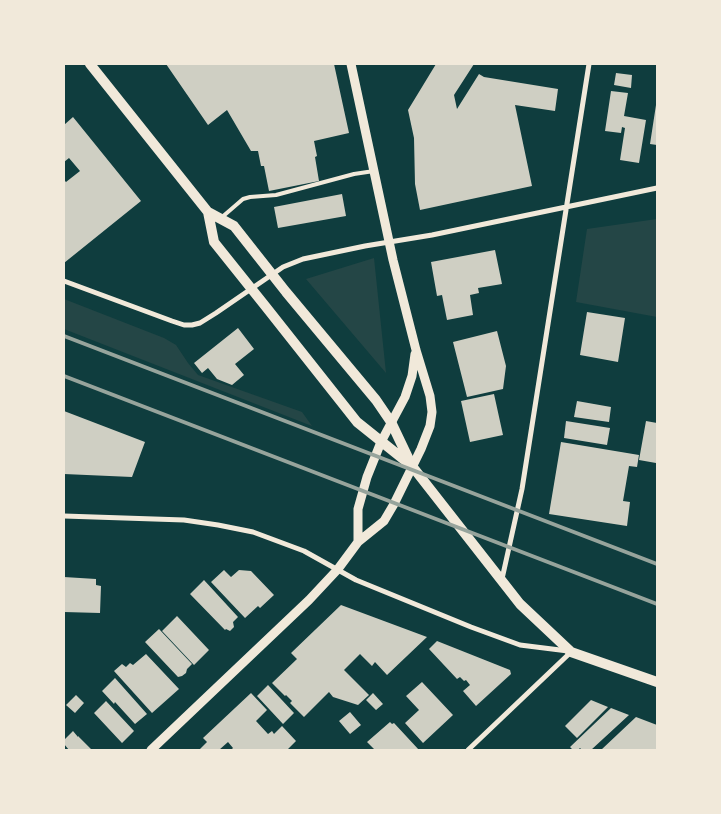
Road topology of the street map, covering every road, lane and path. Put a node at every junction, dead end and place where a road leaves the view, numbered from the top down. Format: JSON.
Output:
{"nodes":[{"id":1,"x":90,"y":64,"type":"edge"},
{"id":2,"x":351,"y":64,"type":"edge"},
{"id":3,"x":589,"y":64,"type":"edge"},
{"id":4,"x":374,"y":171,"type":"junction"},
{"id":5,"x":657,"y":188,"type":"edge"},
{"id":6,"x":567,"y":206,"type":"junction"},
{"id":7,"x":208,"y":212,"type":"junction"},
{"id":8,"x":220,"y":218,"type":"junction"},
{"id":9,"x":389,"y":242,"type":"junction"},
{"id":10,"x":272,"y":274,"type":"junction"},
{"id":11,"x":64,"y":281,"type":"edge"},
{"id":12,"x":251,"y":288,"type":"junction"},
{"id":13,"x":416,"y":350,"type":"junction"},
{"id":14,"x":391,"y":422,"type":"junction"},
{"id":15,"x":380,"y":445,"type":"junction"},
{"id":16,"x":403,"y":456,"type":"junction"},
{"id":17,"x":412,"y":466,"type":"junction"},
{"id":18,"x":64,"y":516,"type":"edge"},
{"id":19,"x":358,"y":542,"type":"junction"},
{"id":20,"x":338,"y":569,"type":"junction"},
{"id":21,"x":502,"y":580,"type":"junction"},
{"id":22,"x":571,"y":652,"type":"junction"},
{"id":23,"x":657,"y":682,"type":"edge"},
{"id":24,"x":152,"y":750,"type":"edge"},
{"id":25,"x":468,"y":750,"type":"edge"}],
"edges":[{"from":1,"to":7,"type":"main road"},
{"from":2,"to":4,"type":"street"},
{"from":3,"to":6,"type":"street"},
{"from":4,"to":8,"type":"lane"},
{"from":4,"to":9,"type":"street"},
{"from":5,"to":6,"type":"street"},
{"from":6,"to":9,"type":"street"},
{"from":6,"to":21,"type":"street"},
{"from":7,"to":8,"type":"main road"},
{"from":7,"to":12,"type":"main road"},
{"from":8,"to":10,"type":"main road"},
{"from":9,"to":10,"type":"street"},
{"from":9,"to":13,"type":"street"},
{"from":10,"to":12,"type":"street"},
{"from":10,"to":14,"type":"main road"},
{"from":11,"to":12,"type":"street"},
{"from":12,"to":15,"type":"main road"},
{"from":13,"to":14,"type":"street"},
{"from":13,"to":17,"type":"street"},
{"from":14,"to":15,"type":"street"},
{"from":14,"to":16,"type":"main road"},
{"from":15,"to":16,"type":"main road"},
{"from":15,"to":19,"type":"street"},
{"from":16,"to":17,"type":"main road"},
{"from":17,"to":19,"type":"street"},
{"from":17,"to":21,"type":"main road"},
{"from":18,"to":20,"type":"street"},
{"from":19,"to":20,"type":"street"},
{"from":20,"to":22,"type":"street"},
{"from":20,"to":24,"type":"street"},
{"from":21,"to":22,"type":"main road"},
{"from":22,"to":23,"type":"main road"},
{"from":22,"to":25,"type":"street"}]}
